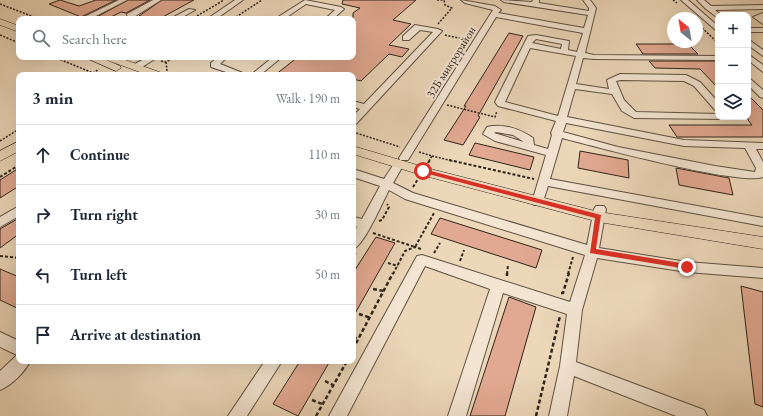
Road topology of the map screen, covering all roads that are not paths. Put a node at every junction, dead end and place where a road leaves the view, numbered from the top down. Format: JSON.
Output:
{"nodes":[{"id":1,"x":124,"y":0,"type":"edge"},
{"id":2,"x":158,"y":0,"type":"edge"},
{"id":3,"x":240,"y":0,"type":"edge"},
{"id":4,"x":464,"y":0,"type":"edge"},
{"id":5,"x":504,"y":0,"type":"edge"},
{"id":6,"x":586,"y":0,"type":"edge"},
{"id":7,"x":684,"y":0,"type":"edge"},
{"id":8,"x":700,"y":0,"type":"edge"},
{"id":9,"x":728,"y":0,"type":"edge"},
{"id":10,"x":306,"y":1,"type":"edge"},
{"id":11,"x":536,"y":2,"type":"edge"},
{"id":12,"x":738,"y":7,"type":"junction"},
{"id":13,"x":763,"y":7,"type":"edge"},
{"id":14,"x":708,"y":8,"type":"junction"},
{"id":15,"x":191,"y":10,"type":"dead end"},
{"id":16,"x":591,"y":13,"type":"junction"},
{"id":17,"x":715,"y":14,"type":"edge"},
{"id":18,"x":495,"y":15,"type":"junction"},
{"id":19,"x":763,"y":15,"type":"edge"},
{"id":20,"x":0,"y":16,"type":"edge"},
{"id":21,"x":90,"y":16,"type":"edge"},
{"id":22,"x":130,"y":16,"type":"edge"},
{"id":23,"x":180,"y":16,"type":"edge"},
{"id":24,"x":216,"y":16,"type":"edge"},
{"id":25,"x":284,"y":16,"type":"edge"},
{"id":26,"x":332,"y":16,"type":"edge"},
{"id":27,"x":715,"y":16,"type":"edge"},
{"id":28,"x":704,"y":17,"type":"junction"},
{"id":29,"x":0,"y":22,"type":"edge"},
{"id":30,"x":763,"y":22,"type":"edge"},
{"id":31,"x":16,"y":23,"type":"edge"},
{"id":32,"x":715,"y":27,"type":"edge"},
{"id":33,"x":16,"y":28,"type":"edge"},
{"id":34,"x":751,"y":30,"type":"edge"},
{"id":35,"x":763,"y":30,"type":"edge"},
{"id":36,"x":587,"y":31,"type":"junction"},
{"id":37,"x":420,"y":41,"type":"junction"},
{"id":38,"x":751,"y":44,"type":"edge"},
{"id":39,"x":763,"y":54,"type":"edge"},
{"id":40,"x":579,"y":55,"type":"junction"},
{"id":41,"x":715,"y":58,"type":"edge"},
{"id":42,"x":751,"y":59,"type":"edge"},
{"id":43,"x":98,"y":60,"type":"edge"},
{"id":44,"x":112,"y":60,"type":"edge"},
{"id":45,"x":153,"y":60,"type":"edge"},
{"id":46,"x":220,"y":60,"type":"edge"},
{"id":47,"x":274,"y":60,"type":"edge"},
{"id":48,"x":763,"y":70,"type":"edge"},
{"id":49,"x":133,"y":72,"type":"edge"},
{"id":50,"x":235,"y":72,"type":"edge"},
{"id":51,"x":259,"y":72,"type":"edge"},
{"id":52,"x":751,"y":83,"type":"edge"},
{"id":53,"x":570,"y":86,"type":"junction"},
{"id":54,"x":614,"y":92,"type":"junction"},
{"id":55,"x":763,"y":95,"type":"edge"},
{"id":56,"x":356,"y":105,"type":"edge"},
{"id":57,"x":715,"y":105,"type":"edge"},
{"id":58,"x":366,"y":108,"type":"junction"},
{"id":59,"x":715,"y":117,"type":"edge"},
{"id":60,"x":356,"y":119,"type":"edge"},
{"id":61,"x":560,"y":119,"type":"junction"},
{"id":62,"x":556,"y":133,"type":"junction"},
{"id":63,"x":16,"y":142,"type":"edge"},
{"id":64,"x":356,"y":142,"type":"edge"},
{"id":65,"x":749,"y":146,"type":"junction"},
{"id":66,"x":763,"y":146,"type":"edge"},
{"id":67,"x":16,"y":147,"type":"edge"},
{"id":68,"x":529,"y":147,"type":"dead end"},
{"id":69,"x":356,"y":150,"type":"edge"},
{"id":70,"x":0,"y":152,"type":"edge"},
{"id":71,"x":551,"y":153,"type":"junction"},
{"id":72,"x":0,"y":157,"type":"edge"},
{"id":73,"x":404,"y":157,"type":"junction"},
{"id":74,"x":356,"y":174,"type":"edge"},
{"id":75,"x":386,"y":184,"type":"junction"},
{"id":76,"x":540,"y":192,"type":"junction"},
{"id":77,"x":16,"y":212,"type":"edge"},
{"id":78,"x":600,"y":213,"type":"junction"},
{"id":79,"x":356,"y":222,"type":"edge"},
{"id":80,"x":763,"y":222,"type":"edge"},
{"id":81,"x":0,"y":223,"type":"edge"},
{"id":82,"x":371,"y":225,"type":"junction"},
{"id":83,"x":763,"y":234,"type":"edge"},
{"id":84,"x":356,"y":241,"type":"edge"},
{"id":85,"x":763,"y":243,"type":"edge"},
{"id":86,"x":592,"y":252,"type":"junction"},
{"id":87,"x":763,"y":273,"type":"edge"},
{"id":88,"x":503,"y":281,"type":"junction"},
{"id":89,"x":575,"y":310,"type":"junction"},
{"id":90,"x":0,"y":339,"type":"edge"},
{"id":91,"x":16,"y":347,"type":"edge"},
{"id":92,"x":19,"y":364,"type":"edge"},
{"id":93,"x":272,"y":364,"type":"edge"},
{"id":94,"x":568,"y":366,"type":"junction"},
{"id":95,"x":0,"y":382,"type":"edge"},
{"id":96,"x":237,"y":416,"type":"edge"},
{"id":97,"x":338,"y":416,"type":"edge"},
{"id":98,"x":457,"y":416,"type":"edge"},
{"id":99,"x":558,"y":416,"type":"edge"},
{"id":100,"x":698,"y":416,"type":"edge"}],
"edges":[{"from":1,"to":21,"type":"street"},
{"from":2,"to":22,"type":"street"},
{"from":3,"to":24,"type":"street"},
{"from":4,"to":18,"type":"street","name":"32Б микрорайон"},
{"from":5,"to":11,"type":"street"},
{"from":6,"to":16,"type":"street"},
{"from":7,"to":28,"type":"street"},
{"from":8,"to":14,"type":"street"},
{"from":9,"to":12,"type":"street"},
{"from":10,"to":25,"type":"street"},
{"from":10,"to":26,"type":"street"},
{"from":11,"to":16,"type":"street"},
{"from":12,"to":13,"type":"street"},
{"from":12,"to":14,"type":"street"},
{"from":14,"to":17,"type":"street"},
{"from":15,"to":23,"type":"street"},
{"from":16,"to":36,"type":"street"},
{"from":18,"to":36,"type":"street"},
{"from":18,"to":73,"type":"street","name":"32Б микрорайон"},
{"from":19,"to":30,"type":"street"},
{"from":20,"to":31,"type":"main road"},
{"from":27,"to":28,"type":"street"},
{"from":28,"to":32,"type":"street"},
{"from":29,"to":33,"type":"main road"},
{"from":34,"to":35,"type":"street"},
{"from":36,"to":40,"type":"street"},
{"from":37,"to":37,"type":"street"},
{"from":37,"to":58,"type":"street"},
{"from":38,"to":39,"type":"street"},
{"from":40,"to":41,"type":"street"},
{"from":40,"to":53,"type":"street"},
{"from":40,"to":61,"type":"street"},
{"from":42,"to":48,"type":"street"},
{"from":43,"to":49,"type":"main road"},
{"from":44,"to":49,"type":"main road"},
{"from":45,"to":49,"type":"street"},
{"from":46,"to":50,"type":"street"},
{"from":47,"to":51,"type":"street"},
{"from":52,"to":55,"type":"street"},
{"from":53,"to":54,"type":"street"},
{"from":53,"to":61,"type":"street"},
{"from":54,"to":57,"type":"street"},
{"from":54,"to":59,"type":"street"},
{"from":56,"to":58,"type":"street"},
{"from":58,"to":60,"type":"street"},
{"from":61,"to":62,"type":"street"},
{"from":61,"to":65,"type":"street"},
{"from":62,"to":65,"type":"street"},
{"from":62,"to":71,"type":"street"},
{"from":63,"to":70,"type":"main road"},
{"from":64,"to":73,"type":"main road"},
{"from":65,"to":66,"type":"street"},
{"from":67,"to":72,"type":"main road"},
{"from":68,"to":71,"type":"street"},
{"from":69,"to":73,"type":"main road"},
{"from":71,"to":76,"type":"street"},
{"from":73,"to":75,"type":"street","name":"32Б микрорайон"},
{"from":73,"to":76,"type":"main road"},
{"from":73,"to":76,"type":"main road"},
{"from":74,"to":75,"type":"street"},
{"from":75,"to":82,"type":"street","name":"32Б микрорайон"},
{"from":75,"to":86,"type":"street"},
{"from":76,"to":78,"type":"main road"},
{"from":76,"to":80,"type":"street"},
{"from":77,"to":81,"type":"street"},
{"from":78,"to":83,"type":"main road"},
{"from":78,"to":85,"type":"main road"},
{"from":78,"to":86,"type":"street"},
{"from":79,"to":82,"type":"street"},
{"from":82,"to":84,"type":"street","name":"32Б микрорайон"},
{"from":86,"to":87,"type":"street"},
{"from":86,"to":89,"type":"street"},
{"from":88,"to":89,"type":"street"},
{"from":88,"to":97,"type":"street"},
{"from":88,"to":98,"type":"street"},
{"from":89,"to":94,"type":"street"},
{"from":90,"to":91,"type":"street"},
{"from":92,"to":95,"type":"street"},
{"from":93,"to":96,"type":"street"},
{"from":94,"to":99,"type":"street"},
{"from":94,"to":100,"type":"street"}]}
